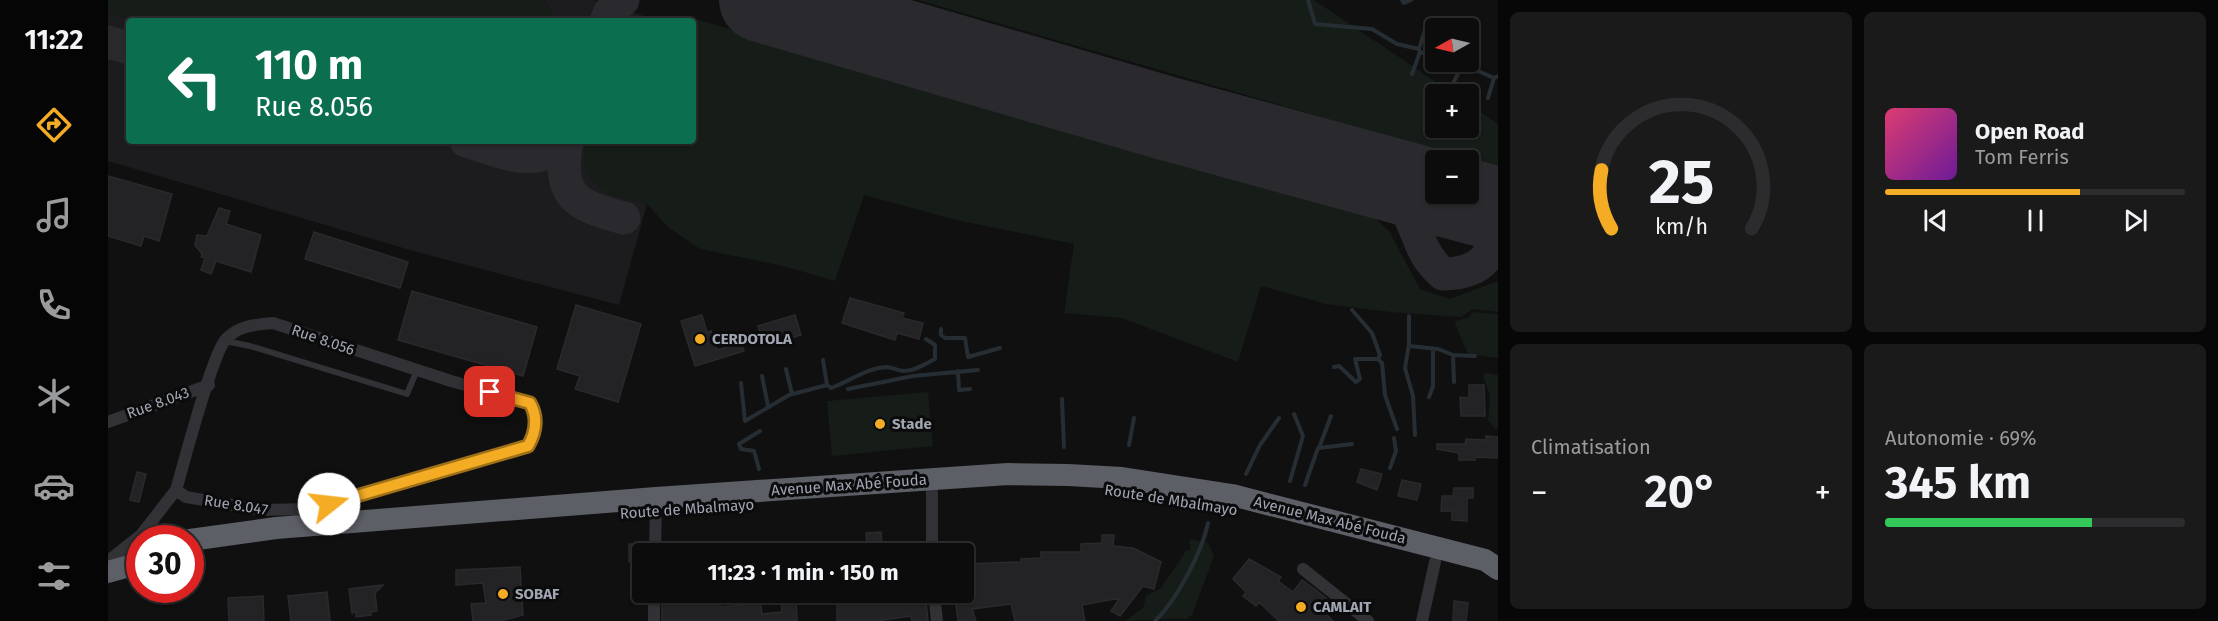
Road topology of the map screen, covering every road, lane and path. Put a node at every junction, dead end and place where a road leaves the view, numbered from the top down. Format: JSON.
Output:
{"nodes":[{"id":1,"x":225,"y":341,"type":"junction"},
{"id":2,"x":417,"y":370,"type":"junction"},
{"id":3,"x":209,"y":385,"type":"junction"},
{"id":4,"x":108,"y":422,"type":"edge"},
{"id":5,"x":528,"y":446,"type":"joint"},
{"id":6,"x":176,"y":490,"type":"junction"},
{"id":7,"x":932,"y":492,"type":"junction"},
{"id":8,"x":656,"y":505,"type":"junction"},
{"id":9,"x":204,"y":538,"type":"edge"},
{"id":10,"x":655,"y":543,"type":"edge"},
{"id":11,"x":932,"y":543,"type":"edge"},
{"id":12,"x":204,"y":550,"type":"edge"},
{"id":13,"x":126,"y":556,"type":"edge"},
{"id":14,"x":1435,"y":562,"type":"junction"},
{"id":15,"x":109,"y":563,"type":"edge"},
{"id":16,"x":126,"y":563,"type":"edge"},
{"id":17,"x":1303,"y":569,"type":"dead end"},
{"id":18,"x":1498,"y":569,"type":"edge"},
{"id":19,"x":1498,"y":574,"type":"edge"},
{"id":20,"x":654,"y":603,"type":"edge"},
{"id":21,"x":935,"y":603,"type":"edge"},
{"id":22,"x":1359,"y":618,"type":"edge"},
{"id":23,"x":654,"y":621,"type":"edge"},
{"id":24,"x":937,"y":621,"type":"edge"},
{"id":25,"x":1422,"y":621,"type":"edge"}],
"edges":[{"from":1,"to":2,"type":"street","name":"Rue 8.056"},
{"from":1,"to":2,"type":"lane"},
{"from":1,"to":3,"type":"street"},
{"from":2,"to":5,"type":"street","name":"Rue 8.056"},
{"from":3,"to":4,"type":"street","name":"Rue 8.043"},
{"from":3,"to":6,"type":"street"},
{"from":5,"to":6,"type":"street","name":"Rue 8.047"},
{"from":6,"to":15,"type":"street"},
{"from":7,"to":8,"type":"highway","name":"Route de Mbalmayo"},
{"from":7,"to":11,"type":"street"},
{"from":7,"to":14,"type":"highway","name":"Route de Mbalmayo"},
{"from":8,"to":9,"type":"highway","name":"Avenue Max Abé Fouda"},
{"from":8,"to":10,"type":"street"},
{"from":8,"to":12,"type":"highway","name":"Route de Mbalmayo"},
{"from":8,"to":18,"type":"highway","name":"Avenue Max Abé Fouda"},
{"from":13,"to":15,"type":"highway"},
{"from":14,"to":19,"type":"highway","name":"Route de Mbalmayo"},
{"from":14,"to":25,"type":"street"},
{"from":15,"to":16,"type":"highway"},
{"from":17,"to":22,"type":"street"},
{"from":20,"to":23,"type":"street"},
{"from":21,"to":24,"type":"street"}]}
